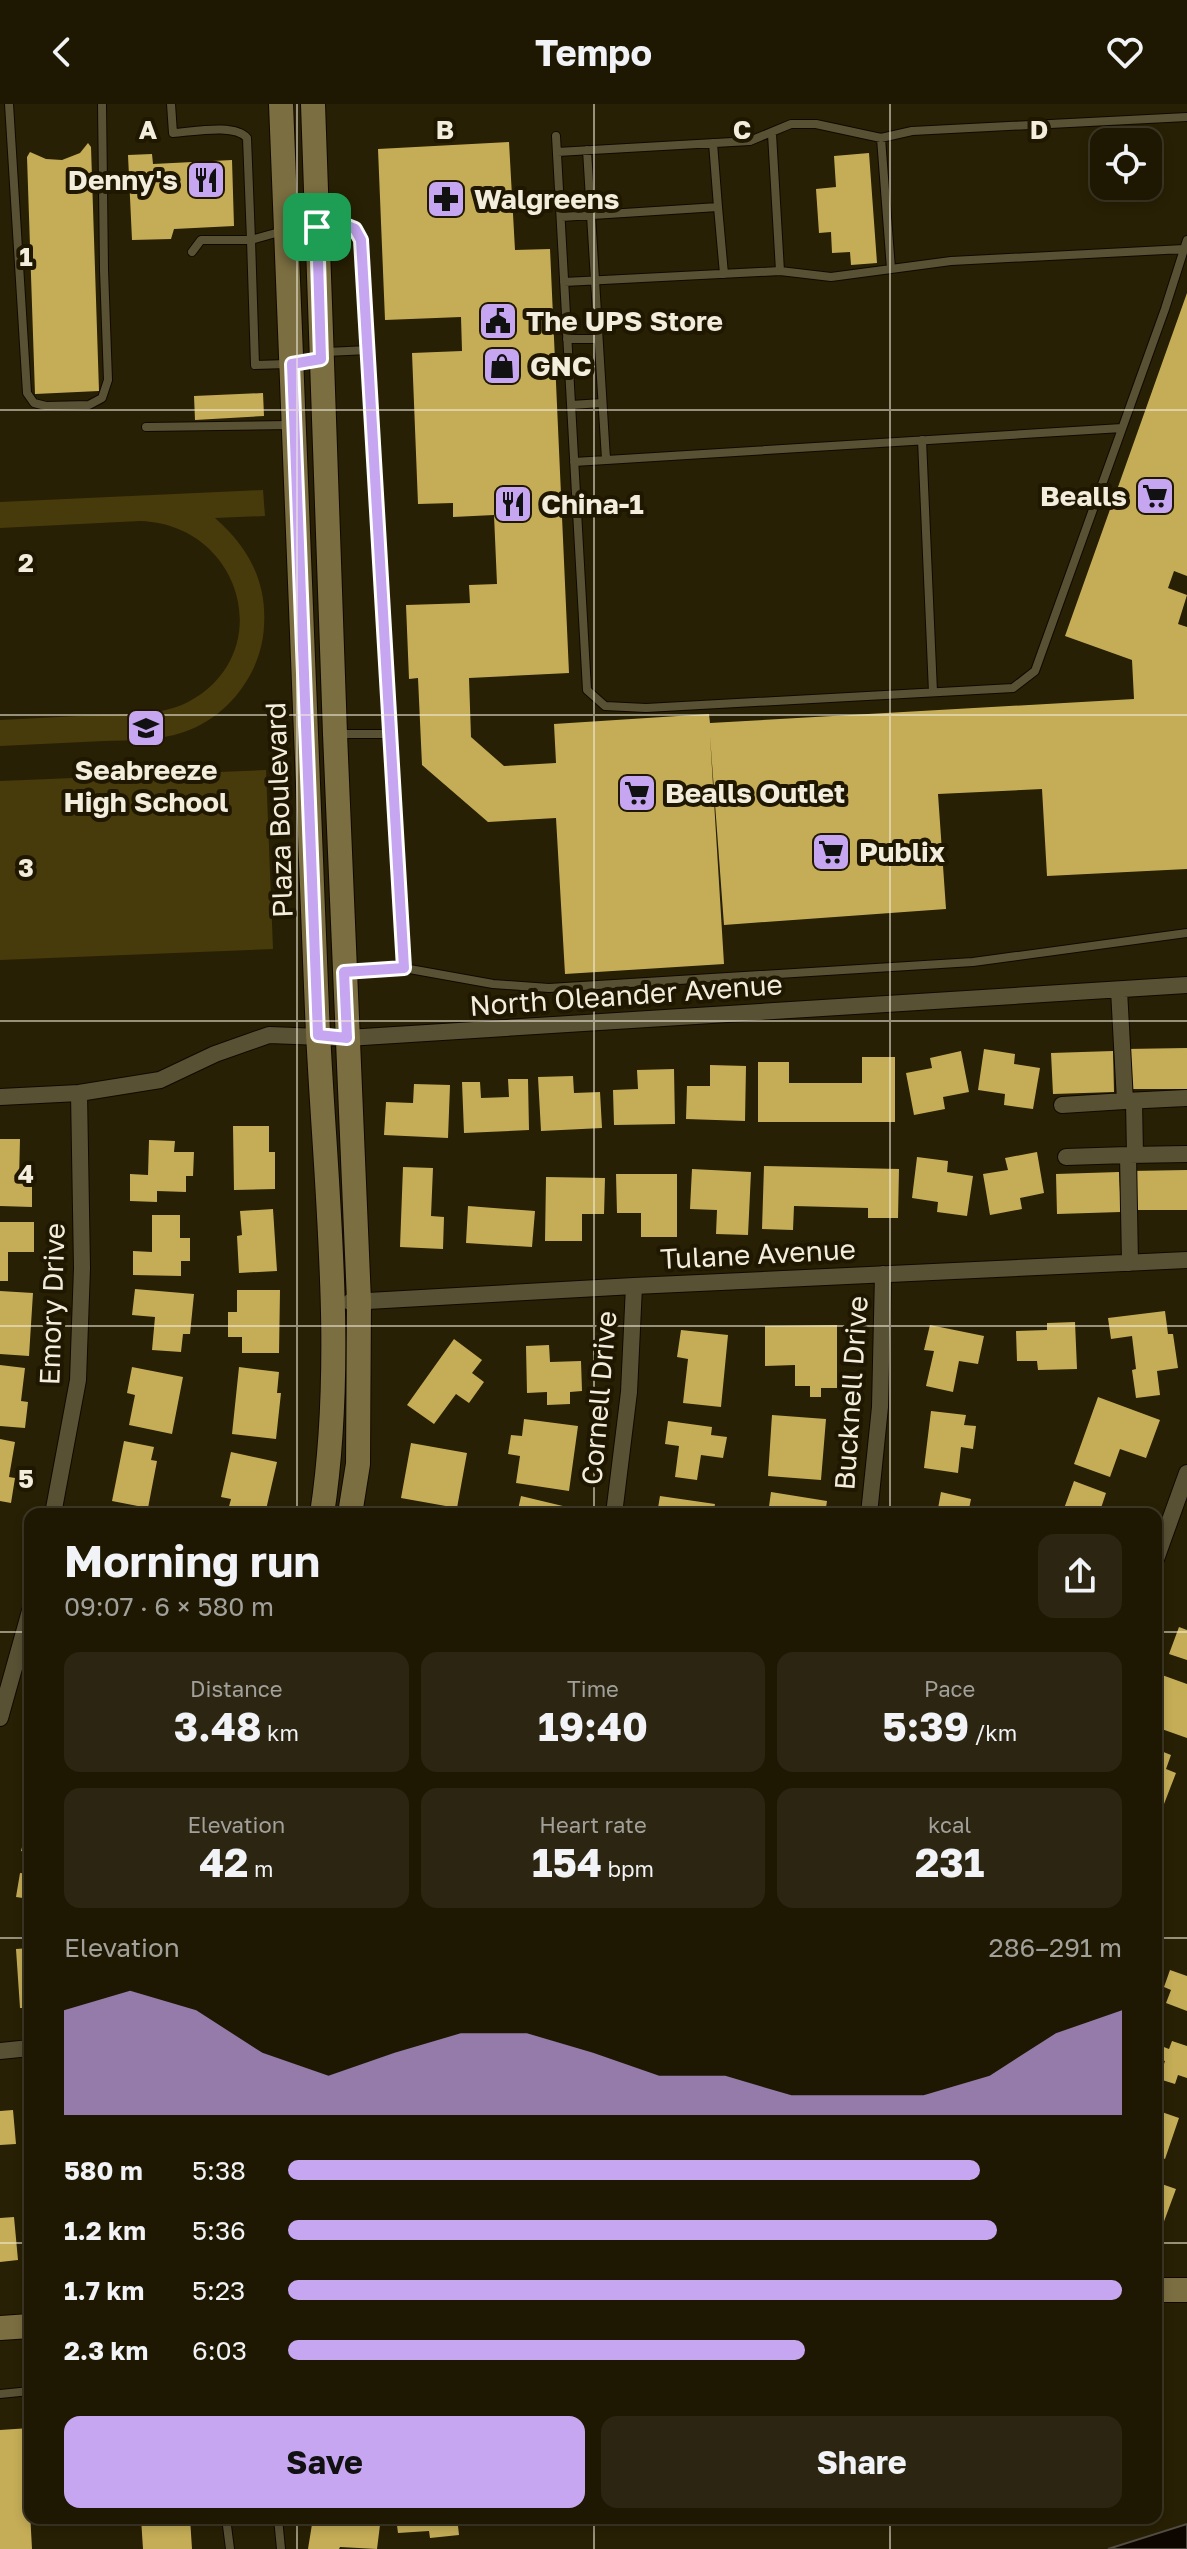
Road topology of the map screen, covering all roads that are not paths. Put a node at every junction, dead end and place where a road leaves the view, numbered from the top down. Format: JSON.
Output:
{"nodes":[{"id":1,"x":9,"y":104,"type":"edge"},
{"id":2,"x":102,"y":104,"type":"edge"},
{"id":3,"x":171,"y":104,"type":"edge"},
{"id":4,"x":281,"y":104,"type":"edge"},
{"id":5,"x":313,"y":104,"type":"edge"},
{"id":6,"x":1187,"y":117,"type":"edge"},
{"id":7,"x":772,"y":134,"type":"junction"},
{"id":8,"x":556,"y":136,"type":"dead end"},
{"id":9,"x":881,"y":138,"type":"junction"},
{"id":10,"x":713,"y":143,"type":"junction"},
{"id":11,"x":587,"y":150,"type":"junction"},
{"id":12,"x":557,"y":152,"type":"junction"},
{"id":13,"x":718,"y":207,"type":"junction"},
{"id":14,"x":591,"y":216,"type":"junction"},
{"id":15,"x":561,"y":217,"type":"junction"},
{"id":16,"x":317,"y":227,"type":"junction"},
{"id":17,"x":287,"y":230,"type":"junction"},
{"id":18,"x":251,"y":240,"type":"junction"},
{"id":19,"x":1186,"y":245,"type":"edge"},
{"id":20,"x":192,"y":252,"type":"dead end"},
{"id":21,"x":891,"y":269,"type":"junction"},
{"id":22,"x":780,"y":271,"type":"junction"},
{"id":23,"x":724,"y":274,"type":"junction"},
{"id":24,"x":595,"y":281,"type":"junction"},
{"id":25,"x":564,"y":282,"type":"junction"},
{"id":26,"x":567,"y":339,"type":"junction"},
{"id":27,"x":598,"y":339,"type":"junction"},
{"id":28,"x":369,"y":350,"type":"junction"},
{"id":29,"x":321,"y":356,"type":"junction"},
{"id":30,"x":292,"y":364,"type":"junction"},
{"id":31,"x":602,"y":403,"type":"junction"},
{"id":32,"x":571,"y":405,"type":"junction"},
{"id":33,"x":295,"y":425,"type":"junction"},
{"id":34,"x":146,"y":427,"type":"dead end"},
{"id":35,"x":1122,"y":428,"type":"junction"},
{"id":36,"x":922,"y":440,"type":"junction"},
{"id":37,"x":606,"y":459,"type":"junction"},
{"id":38,"x":574,"y":462,"type":"junction"},
{"id":39,"x":933,"y":692,"type":"junction"},
{"id":40,"x":335,"y":734,"type":"junction"},
{"id":41,"x":391,"y":734,"type":"junction"},
{"id":42,"x":307,"y":735,"type":"junction"},
{"id":43,"x":1187,"y":933,"type":"edge"},
{"id":44,"x":404,"y":968,"type":"junction"},
{"id":45,"x":344,"y":972,"type":"junction"},
{"id":46,"x":1187,"y":985,"type":"edge"},
{"id":47,"x":1119,"y":990,"type":"junction"},
{"id":48,"x":318,"y":1035,"type":"junction"},
{"id":49,"x":347,"y":1038,"type":"junction"},
{"id":50,"x":79,"y":1093,"type":"junction"},
{"id":51,"x":0,"y":1097,"type":"edge"},
{"id":52,"x":1186,"y":1098,"type":"edge"},
{"id":53,"x":1130,"y":1101,"type":"junction"},
{"id":54,"x":1062,"y":1105,"type":"dead end"},
{"id":55,"x":1186,"y":1154,"type":"edge"},
{"id":56,"x":1131,"y":1155,"type":"junction"},
{"id":57,"x":1066,"y":1157,"type":"dead end"},
{"id":58,"x":1187,"y":1260,"type":"edge"},
{"id":59,"x":1130,"y":1263,"type":"junction"},
{"id":60,"x":883,"y":1274,"type":"junction"},
{"id":61,"x":634,"y":1286,"type":"junction"},
{"id":62,"x":359,"y":1301,"type":"junction"},
{"id":63,"x":332,"y":1304,"type":"junction"},
{"id":64,"x":1187,"y":1473,"type":"edge"},
{"id":65,"x":54,"y":1508,"type":"edge"},
{"id":66,"x":323,"y":1508,"type":"edge"},
{"id":67,"x":351,"y":1508,"type":"edge"},
{"id":68,"x":615,"y":1508,"type":"edge"},
{"id":69,"x":870,"y":1508,"type":"edge"},
{"id":70,"x":1162,"y":1542,"type":"edge"},
{"id":71,"x":24,"y":1632,"type":"edge"},
{"id":72,"x":0,"y":1718,"type":"edge"},
{"id":73,"x":24,"y":2049,"type":"edge"},
{"id":74,"x":0,"y":2051,"type":"edge"},
{"id":75,"x":1162,"y":2290,"type":"edge"},
{"id":76,"x":1187,"y":2290,"type":"edge"},
{"id":77,"x":24,"y":2326,"type":"edge"},
{"id":78,"x":0,"y":2328,"type":"edge"},
{"id":79,"x":24,"y":2392,"type":"edge"},
{"id":80,"x":0,"y":2394,"type":"edge"},
{"id":81,"x":227,"y":2524,"type":"edge"},
{"id":82,"x":279,"y":2524,"type":"edge"},
{"id":83,"x":230,"y":2549,"type":"edge"},
{"id":84,"x":281,"y":2549,"type":"edge"}],
"edges":[{"from":1,"to":2,"type":"lane"},
{"from":3,"to":18,"type":"lane"},
{"from":4,"to":17,"type":"street","name":"Plaza Boulevard"},
{"from":5,"to":16,"type":"street","name":"Plaza Boulevard"},
{"from":6,"to":9,"type":"lane"},
{"from":7,"to":9,"type":"lane"},
{"from":7,"to":10,"type":"lane"},
{"from":7,"to":22,"type":"lane"},
{"from":8,"to":12,"type":"lane"},
{"from":9,"to":21,"type":"lane"},
{"from":10,"to":11,"type":"lane"},
{"from":10,"to":13,"type":"lane"},
{"from":11,"to":12,"type":"lane"},
{"from":11,"to":14,"type":"lane"},
{"from":12,"to":15,"type":"lane"},
{"from":13,"to":14,"type":"lane"},
{"from":13,"to":23,"type":"lane"},
{"from":14,"to":15,"type":"lane"},
{"from":14,"to":24,"type":"lane"},
{"from":15,"to":25,"type":"lane"},
{"from":16,"to":17,"type":"street"},
{"from":16,"to":28,"type":"lane"},
{"from":16,"to":29,"type":"street","name":"Plaza Boulevard"},
{"from":17,"to":18,"type":"lane"},
{"from":17,"to":30,"type":"street","name":"Plaza Boulevard"},
{"from":18,"to":20,"type":"lane"},
{"from":18,"to":30,"type":"lane"},
{"from":19,"to":21,"type":"lane"},
{"from":19,"to":35,"type":"lane"},
{"from":21,"to":22,"type":"lane"},
{"from":22,"to":23,"type":"lane"},
{"from":23,"to":24,"type":"lane"},
{"from":24,"to":25,"type":"lane"},
{"from":24,"to":27,"type":"lane"},
{"from":25,"to":26,"type":"lane"},
{"from":26,"to":27,"type":"lane"},
{"from":26,"to":32,"type":"lane"},
{"from":27,"to":31,"type":"lane"},
{"from":28,"to":29,"type":"lane"},
{"from":28,"to":41,"type":"lane"},
{"from":29,"to":30,"type":"street"},
{"from":29,"to":40,"type":"street","name":"Plaza Boulevard"},
{"from":30,"to":33,"type":"street","name":"Plaza Boulevard"},
{"from":31,"to":32,"type":"lane"},
{"from":31,"to":37,"type":"lane"},
{"from":32,"to":38,"type":"lane"},
{"from":33,"to":34,"type":"lane"},
{"from":33,"to":42,"type":"street","name":"Plaza Boulevard"},
{"from":35,"to":36,"type":"lane"},
{"from":35,"to":39,"type":"lane"},
{"from":36,"to":37,"type":"lane"},
{"from":36,"to":39,"type":"lane"},
{"from":37,"to":38,"type":"lane"},
{"from":38,"to":39,"type":"lane"},
{"from":40,"to":41,"type":"lane"},
{"from":40,"to":42,"type":"street"},
{"from":40,"to":45,"type":"street","name":"Plaza Boulevard"},
{"from":41,"to":44,"type":"lane"},
{"from":42,"to":48,"type":"street","name":"Plaza Boulevard"},
{"from":43,"to":44,"type":"lane"},
{"from":44,"to":45,"type":"lane"},
{"from":45,"to":49,"type":"street","name":"Plaza Boulevard"},
{"from":46,"to":47,"type":"street","name":"North Oleander Avenue"},
{"from":47,"to":49,"type":"street","name":"North Oleander Avenue"},
{"from":47,"to":53,"type":"street"},
{"from":48,"to":49,"type":"street","name":"North Oleander Avenue"},
{"from":48,"to":50,"type":"street","name":"North Oleander Avenue"},
{"from":48,"to":63,"type":"street","name":"Plaza Boulevard"},
{"from":49,"to":62,"type":"street","name":"Plaza Boulevard"},
{"from":50,"to":51,"type":"street","name":"North Oleander Avenue"},
{"from":50,"to":65,"type":"street","name":"Emory Drive"},
{"from":52,"to":53,"type":"street"},
{"from":53,"to":54,"type":"street"},
{"from":53,"to":56,"type":"street"},
{"from":55,"to":56,"type":"street"},
{"from":56,"to":57,"type":"street"},
{"from":56,"to":59,"type":"street"},
{"from":58,"to":59,"type":"street","name":"Tulane Avenue"},
{"from":59,"to":60,"type":"street","name":"Tulane Avenue"},
{"from":60,"to":61,"type":"street","name":"Tulane Avenue"},
{"from":60,"to":69,"type":"street","name":"Bucknell Drive"},
{"from":61,"to":62,"type":"street","name":"Tulane Avenue"},
{"from":61,"to":68,"type":"street","name":"Cornell Drive"},
{"from":62,"to":63,"type":"street","name":"Tulane Avenue"},
{"from":62,"to":67,"type":"street","name":"Plaza Boulevard"},
{"from":63,"to":66,"type":"street","name":"Plaza Boulevard"},
{"from":64,"to":70,"type":"street"},
{"from":71,"to":72,"type":"street"},
{"from":73,"to":74,"type":"street"},
{"from":75,"to":76,"type":"street"},
{"from":77,"to":78,"type":"street"},
{"from":79,"to":80,"type":"lane"},
{"from":81,"to":83,"type":"lane"},
{"from":82,"to":84,"type":"lane"}]}
